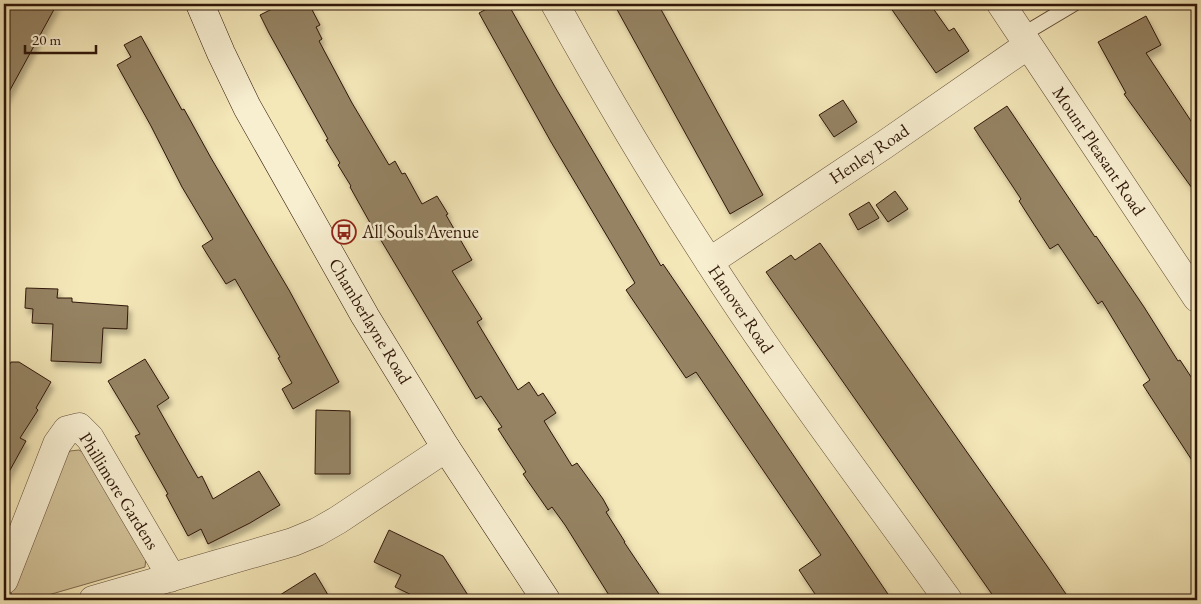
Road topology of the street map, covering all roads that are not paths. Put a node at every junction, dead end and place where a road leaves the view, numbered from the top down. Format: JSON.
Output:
{"nodes":[{"id":1,"x":200,"y":4,"type":"edge"},
{"id":2,"x":555,"y":4,"type":"edge"},
{"id":3,"x":1001,"y":4,"type":"edge"},
{"id":4,"x":1074,"y":4,"type":"edge"},
{"id":5,"x":1025,"y":40,"type":"junction"},
{"id":6,"x":709,"y":262,"type":"junction"},
{"id":7,"x":1197,"y":298,"type":"edge"},
{"id":8,"x":446,"y":448,"type":"junction"},
{"id":9,"x":170,"y":578,"type":"junction"},
{"id":10,"x":4,"y":580,"type":"edge"},
{"id":11,"x":93,"y":600,"type":"edge"},
{"id":12,"x":546,"y":600,"type":"edge"},
{"id":13,"x":948,"y":600,"type":"edge"}],
"edges":[{"from":1,"to":8,"type":"street","name":"Chamberlayne Road"},
{"from":2,"to":6,"type":"street","name":"Hanover Road"},
{"from":3,"to":5,"type":"street","name":"Mount Pleasant Road"},
{"from":4,"to":5,"type":"lane"},
{"from":5,"to":6,"type":"street","name":"Henley Road"},
{"from":5,"to":7,"type":"street","name":"Mount Pleasant Road"},
{"from":6,"to":13,"type":"street","name":"Hanover Road"},
{"from":8,"to":9,"type":"street"},
{"from":8,"to":12,"type":"street","name":"Chamberlayne Road"},
{"from":9,"to":10,"type":"street","name":"Phillimore Gardens"},
{"from":9,"to":11,"type":"street"}]}
